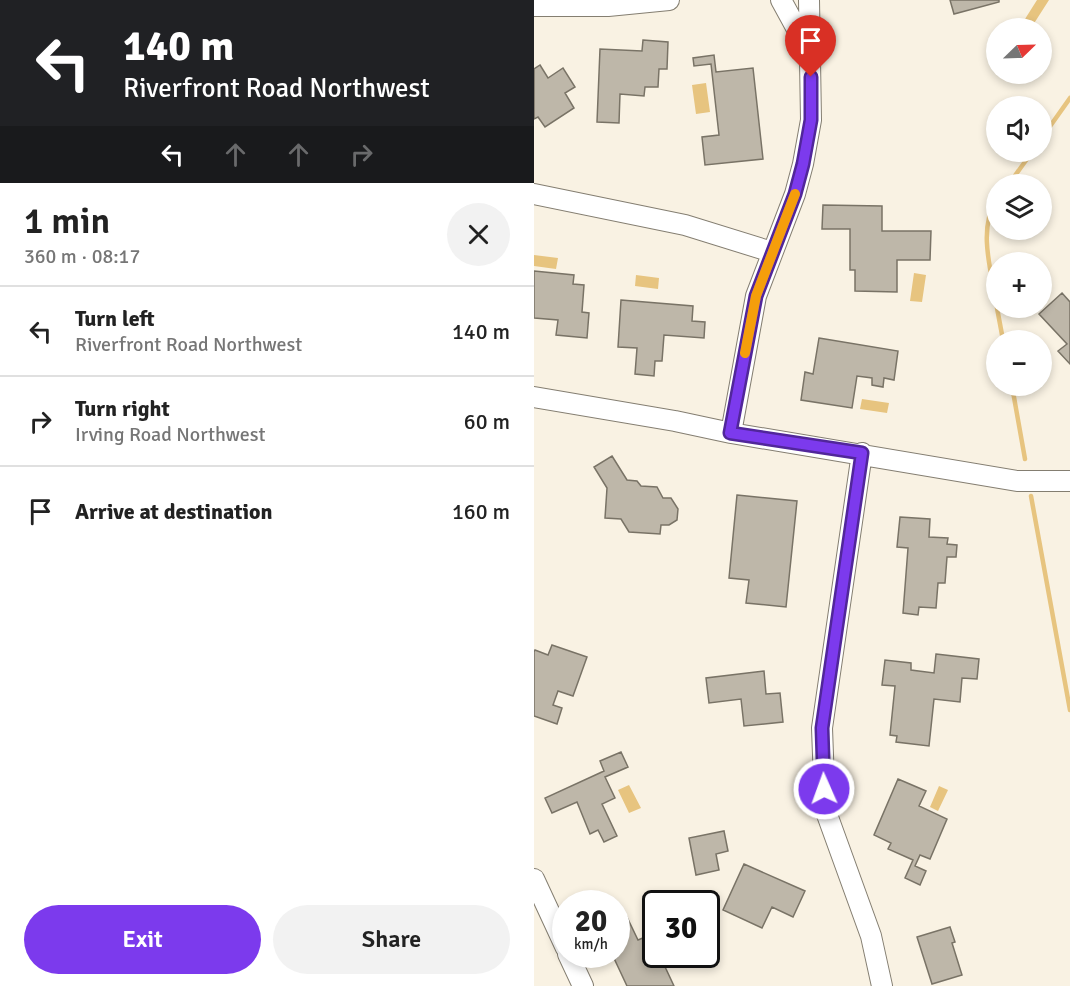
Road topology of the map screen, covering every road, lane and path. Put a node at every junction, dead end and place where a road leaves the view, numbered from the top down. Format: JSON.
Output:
{"nodes":[{"id":1,"x":669,"y":0,"type":"edge"},
{"id":2,"x":781,"y":0,"type":"edge"},
{"id":3,"x":810,"y":0,"type":"edge"},
{"id":4,"x":534,"y":6,"type":"edge"},
{"id":5,"x":811,"y":56,"type":"junction"},
{"id":6,"x":534,"y":194,"type":"edge"},
{"id":7,"x":772,"y":252,"type":"junction"},
{"id":8,"x":534,"y":397,"type":"edge"},
{"id":9,"x":730,"y":433,"type":"junction"},
{"id":10,"x":862,"y":453,"type":"junction"},
{"id":11,"x":1070,"y":481,"type":"edge"},
{"id":12,"x":534,"y":879,"type":"edge"},
{"id":13,"x":552,"y":918,"type":"edge"},
{"id":14,"x":575,"y":968,"type":"edge"},
{"id":15,"x":583,"y":986,"type":"edge"},
{"id":16,"x":882,"y":986,"type":"edge"}],
"edges":[{"from":1,"to":4,"type":"street"},
{"from":2,"to":5,"type":"street"},
{"from":3,"to":5,"type":"street"},
{"from":5,"to":7,"type":"street"},
{"from":6,"to":7,"type":"street"},
{"from":7,"to":9,"type":"street"},
{"from":8,"to":9,"type":"street"},
{"from":9,"to":10,"type":"street"},
{"from":10,"to":11,"type":"street"},
{"from":10,"to":16,"type":"street"},
{"from":12,"to":13,"type":"street"},
{"from":14,"to":15,"type":"street"}]}
